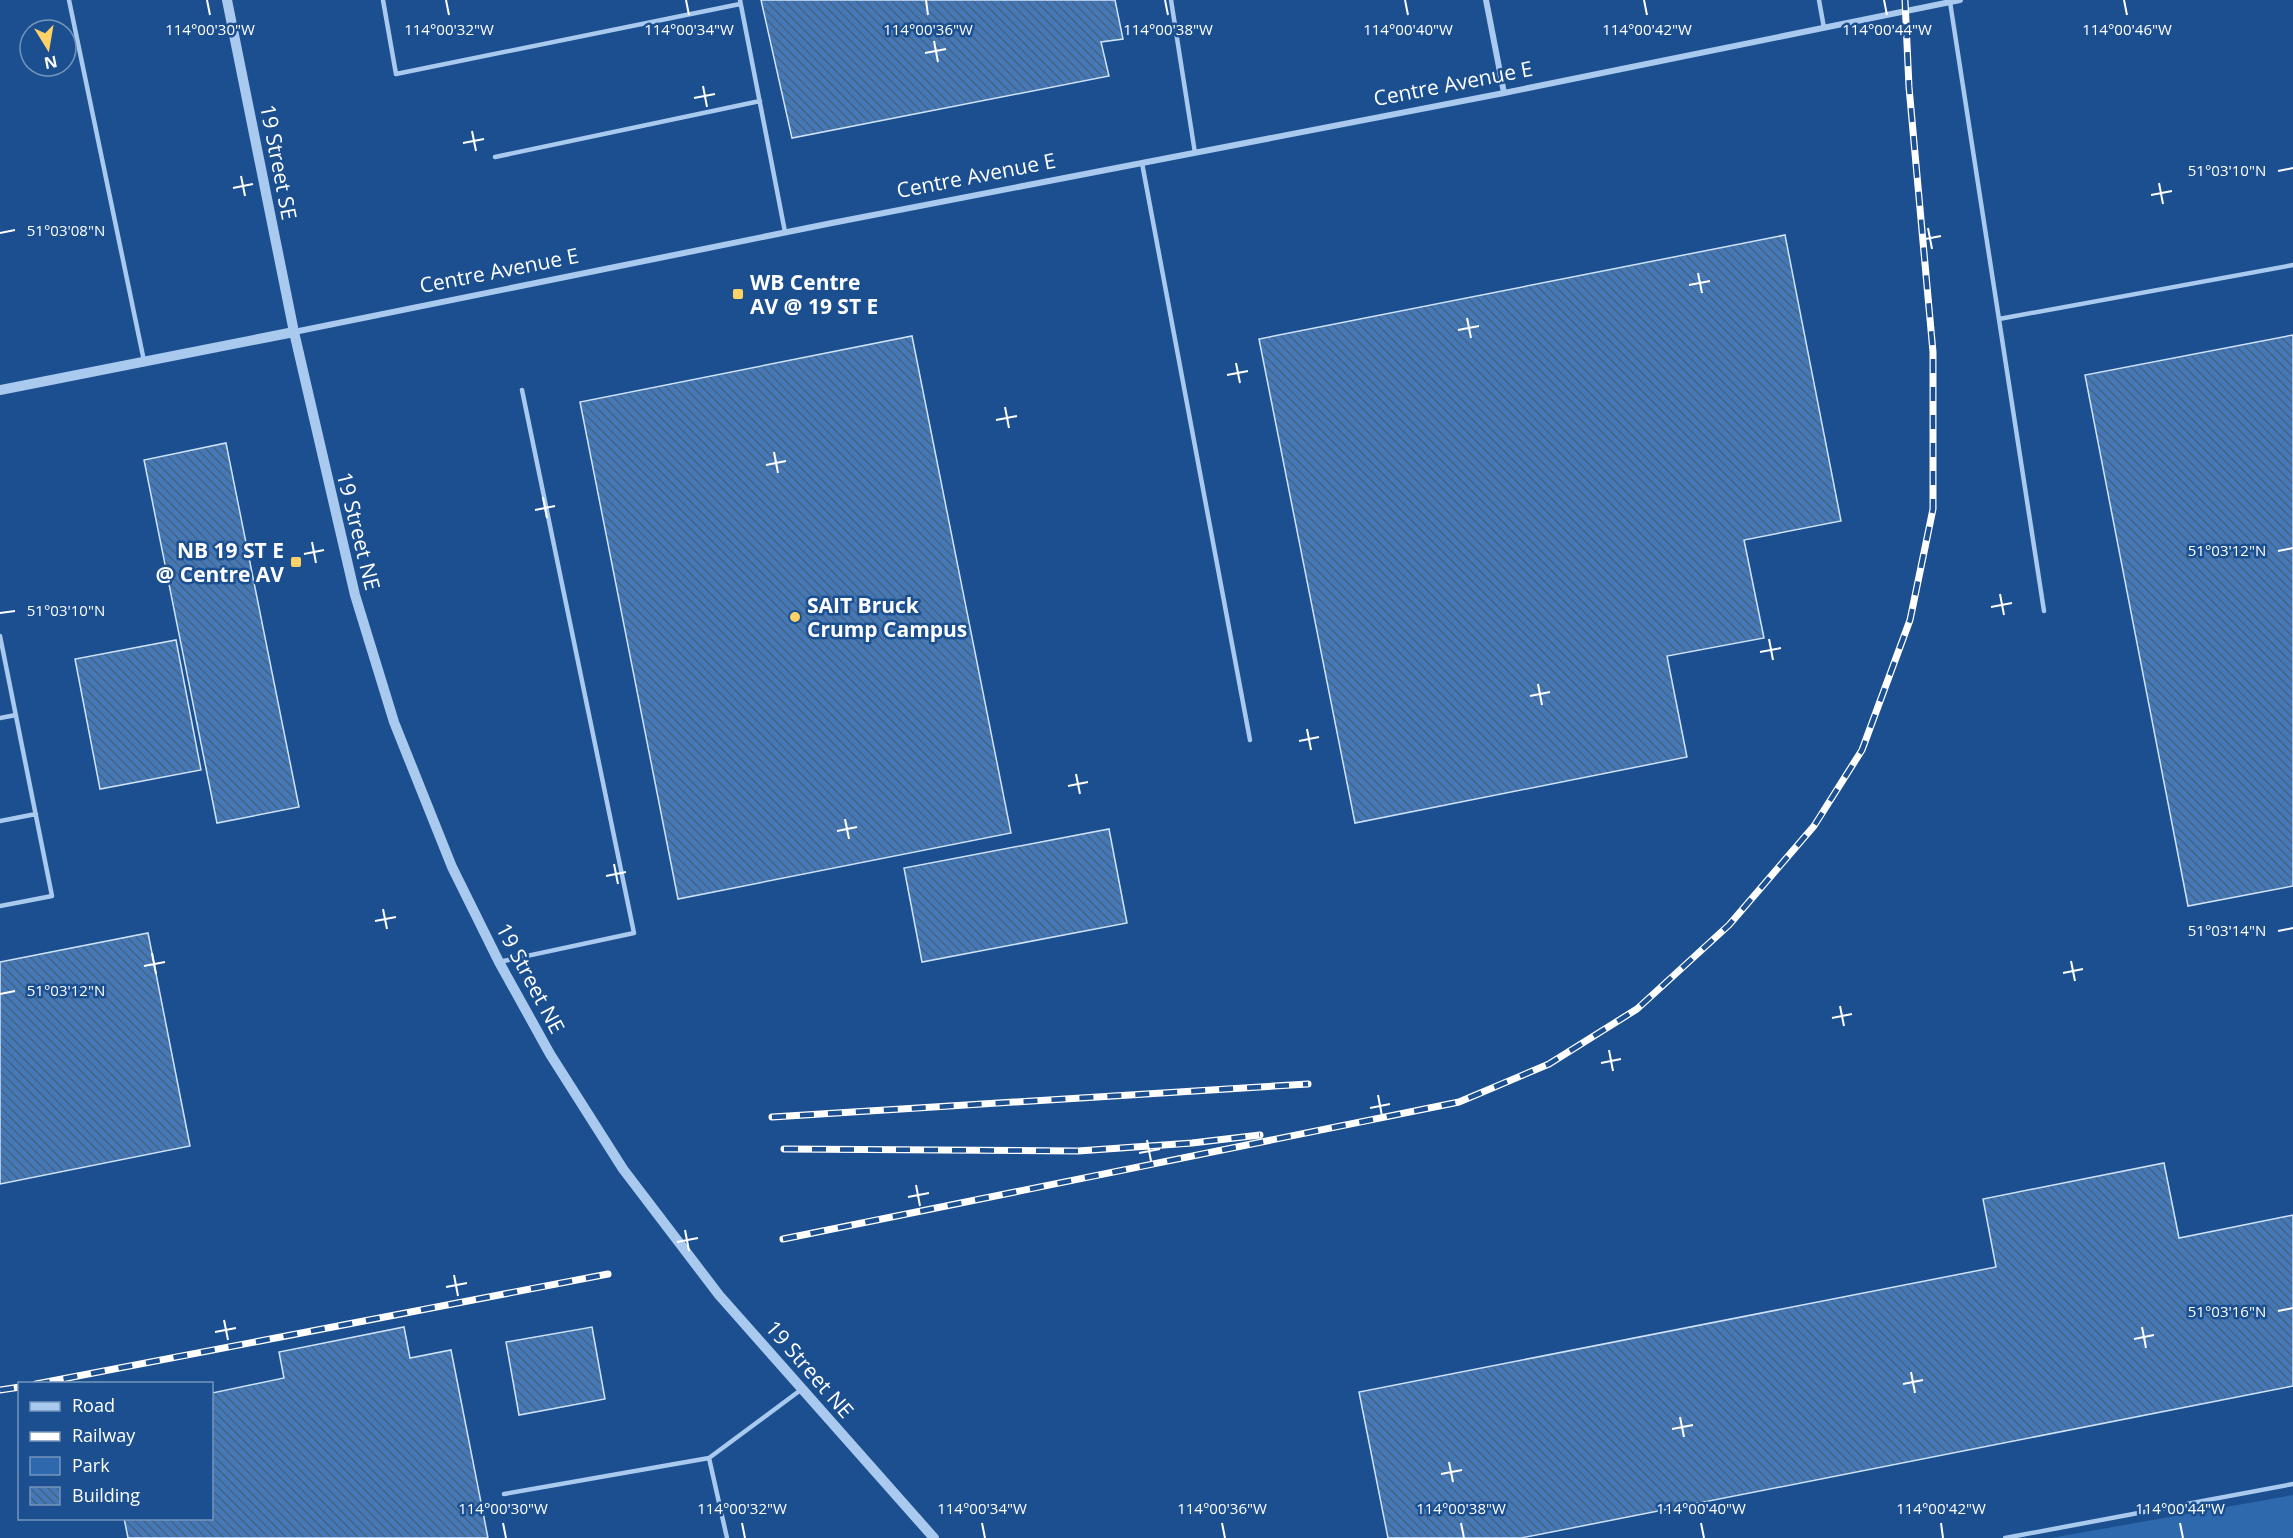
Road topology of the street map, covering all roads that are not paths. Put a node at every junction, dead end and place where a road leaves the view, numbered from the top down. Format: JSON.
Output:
{"nodes":[{"id":1,"x":69,"y":0,"type":"edge"},
{"id":2,"x":227,"y":0,"type":"edge"},
{"id":3,"x":383,"y":0,"type":"edge"},
{"id":4,"x":1171,"y":0,"type":"edge"},
{"id":5,"x":1486,"y":0,"type":"edge"},
{"id":6,"x":1819,"y":0,"type":"edge"},
{"id":7,"x":1959,"y":0,"type":"edge"},
{"id":8,"x":740,"y":2,"type":"edge"},
{"id":9,"x":1950,"y":2,"type":"junction"},
{"id":10,"x":1824,"y":28,"type":"junction"},
{"id":11,"x":1504,"y":93,"type":"junction"},
{"id":12,"x":760,"y":101,"type":"junction"},
{"id":13,"x":1195,"y":153,"type":"junction"},
{"id":14,"x":495,"y":158,"type":"dead end"},
{"id":15,"x":1142,"y":163,"type":"junction"},
{"id":16,"x":785,"y":232,"type":"junction"},
{"id":17,"x":2293,"y":265,"type":"edge"},
{"id":18,"x":1999,"y":319,"type":"junction"},
{"id":19,"x":294,"y":332,"type":"junction"},
{"id":20,"x":144,"y":361,"type":"junction"},
{"id":21,"x":0,"y":390,"type":"edge"},
{"id":22,"x":522,"y":390,"type":"dead end"},
{"id":23,"x":2044,"y":611,"type":"dead end"},
{"id":24,"x":0,"y":636,"type":"edge"},
{"id":25,"x":16,"y":715,"type":"junction"},
{"id":26,"x":0,"y":718,"type":"edge"},
{"id":27,"x":1250,"y":740,"type":"dead end"},
{"id":28,"x":36,"y":814,"type":"junction"},
{"id":29,"x":0,"y":821,"type":"edge"},
{"id":30,"x":0,"y":906,"type":"edge"},
{"id":31,"x":499,"y":962,"type":"junction"},
{"id":32,"x":802,"y":1389,"type":"junction"},
{"id":33,"x":709,"y":1458,"type":"junction"},
{"id":34,"x":2293,"y":1484,"type":"edge"},
{"id":35,"x":504,"y":1494,"type":"dead end"},
{"id":36,"x":727,"y":1538,"type":"edge"},
{"id":37,"x":934,"y":1538,"type":"edge"},
{"id":38,"x":2005,"y":1538,"type":"edge"}],
"edges":[{"from":1,"to":20,"type":"lane"},
{"from":2,"to":19,"type":"street","name":"19 Street SE"},
{"from":3,"to":8,"type":"lane"},
{"from":4,"to":13,"type":"lane"},
{"from":5,"to":11,"type":"street"},
{"from":6,"to":10,"type":"lane"},
{"from":7,"to":9,"type":"street","name":"Centre Avenue E"},
{"from":8,"to":12,"type":"lane"},
{"from":9,"to":10,"type":"street","name":"Centre Avenue E"},
{"from":9,"to":18,"type":"lane"},
{"from":10,"to":11,"type":"street","name":"Centre Avenue E"},
{"from":11,"to":13,"type":"street","name":"Centre Avenue E"},
{"from":12,"to":14,"type":"lane"},
{"from":12,"to":16,"type":"lane"},
{"from":13,"to":15,"type":"street","name":"Centre Avenue E"},
{"from":15,"to":16,"type":"street","name":"Centre Avenue E"},
{"from":15,"to":27,"type":"lane"},
{"from":16,"to":19,"type":"street","name":"Centre Avenue E"},
{"from":17,"to":18,"type":"lane"},
{"from":18,"to":23,"type":"lane"},
{"from":19,"to":20,"type":"street","name":"Centre Avenue E"},
{"from":19,"to":31,"type":"street","name":"19 Street NE"},
{"from":20,"to":21,"type":"street","name":"Centre Avenue E"},
{"from":22,"to":31,"type":"lane"},
{"from":24,"to":25,"type":"lane"},
{"from":25,"to":26,"type":"lane"},
{"from":25,"to":28,"type":"lane"},
{"from":28,"to":29,"type":"lane"},
{"from":28,"to":30,"type":"lane"},
{"from":31,"to":32,"type":"street","name":"19 Street NE"},
{"from":32,"to":33,"type":"lane"},
{"from":32,"to":37,"type":"street","name":"19 Street NE"},
{"from":33,"to":35,"type":"lane"},
{"from":33,"to":36,"type":"lane"},
{"from":34,"to":38,"type":"lane"}]}
